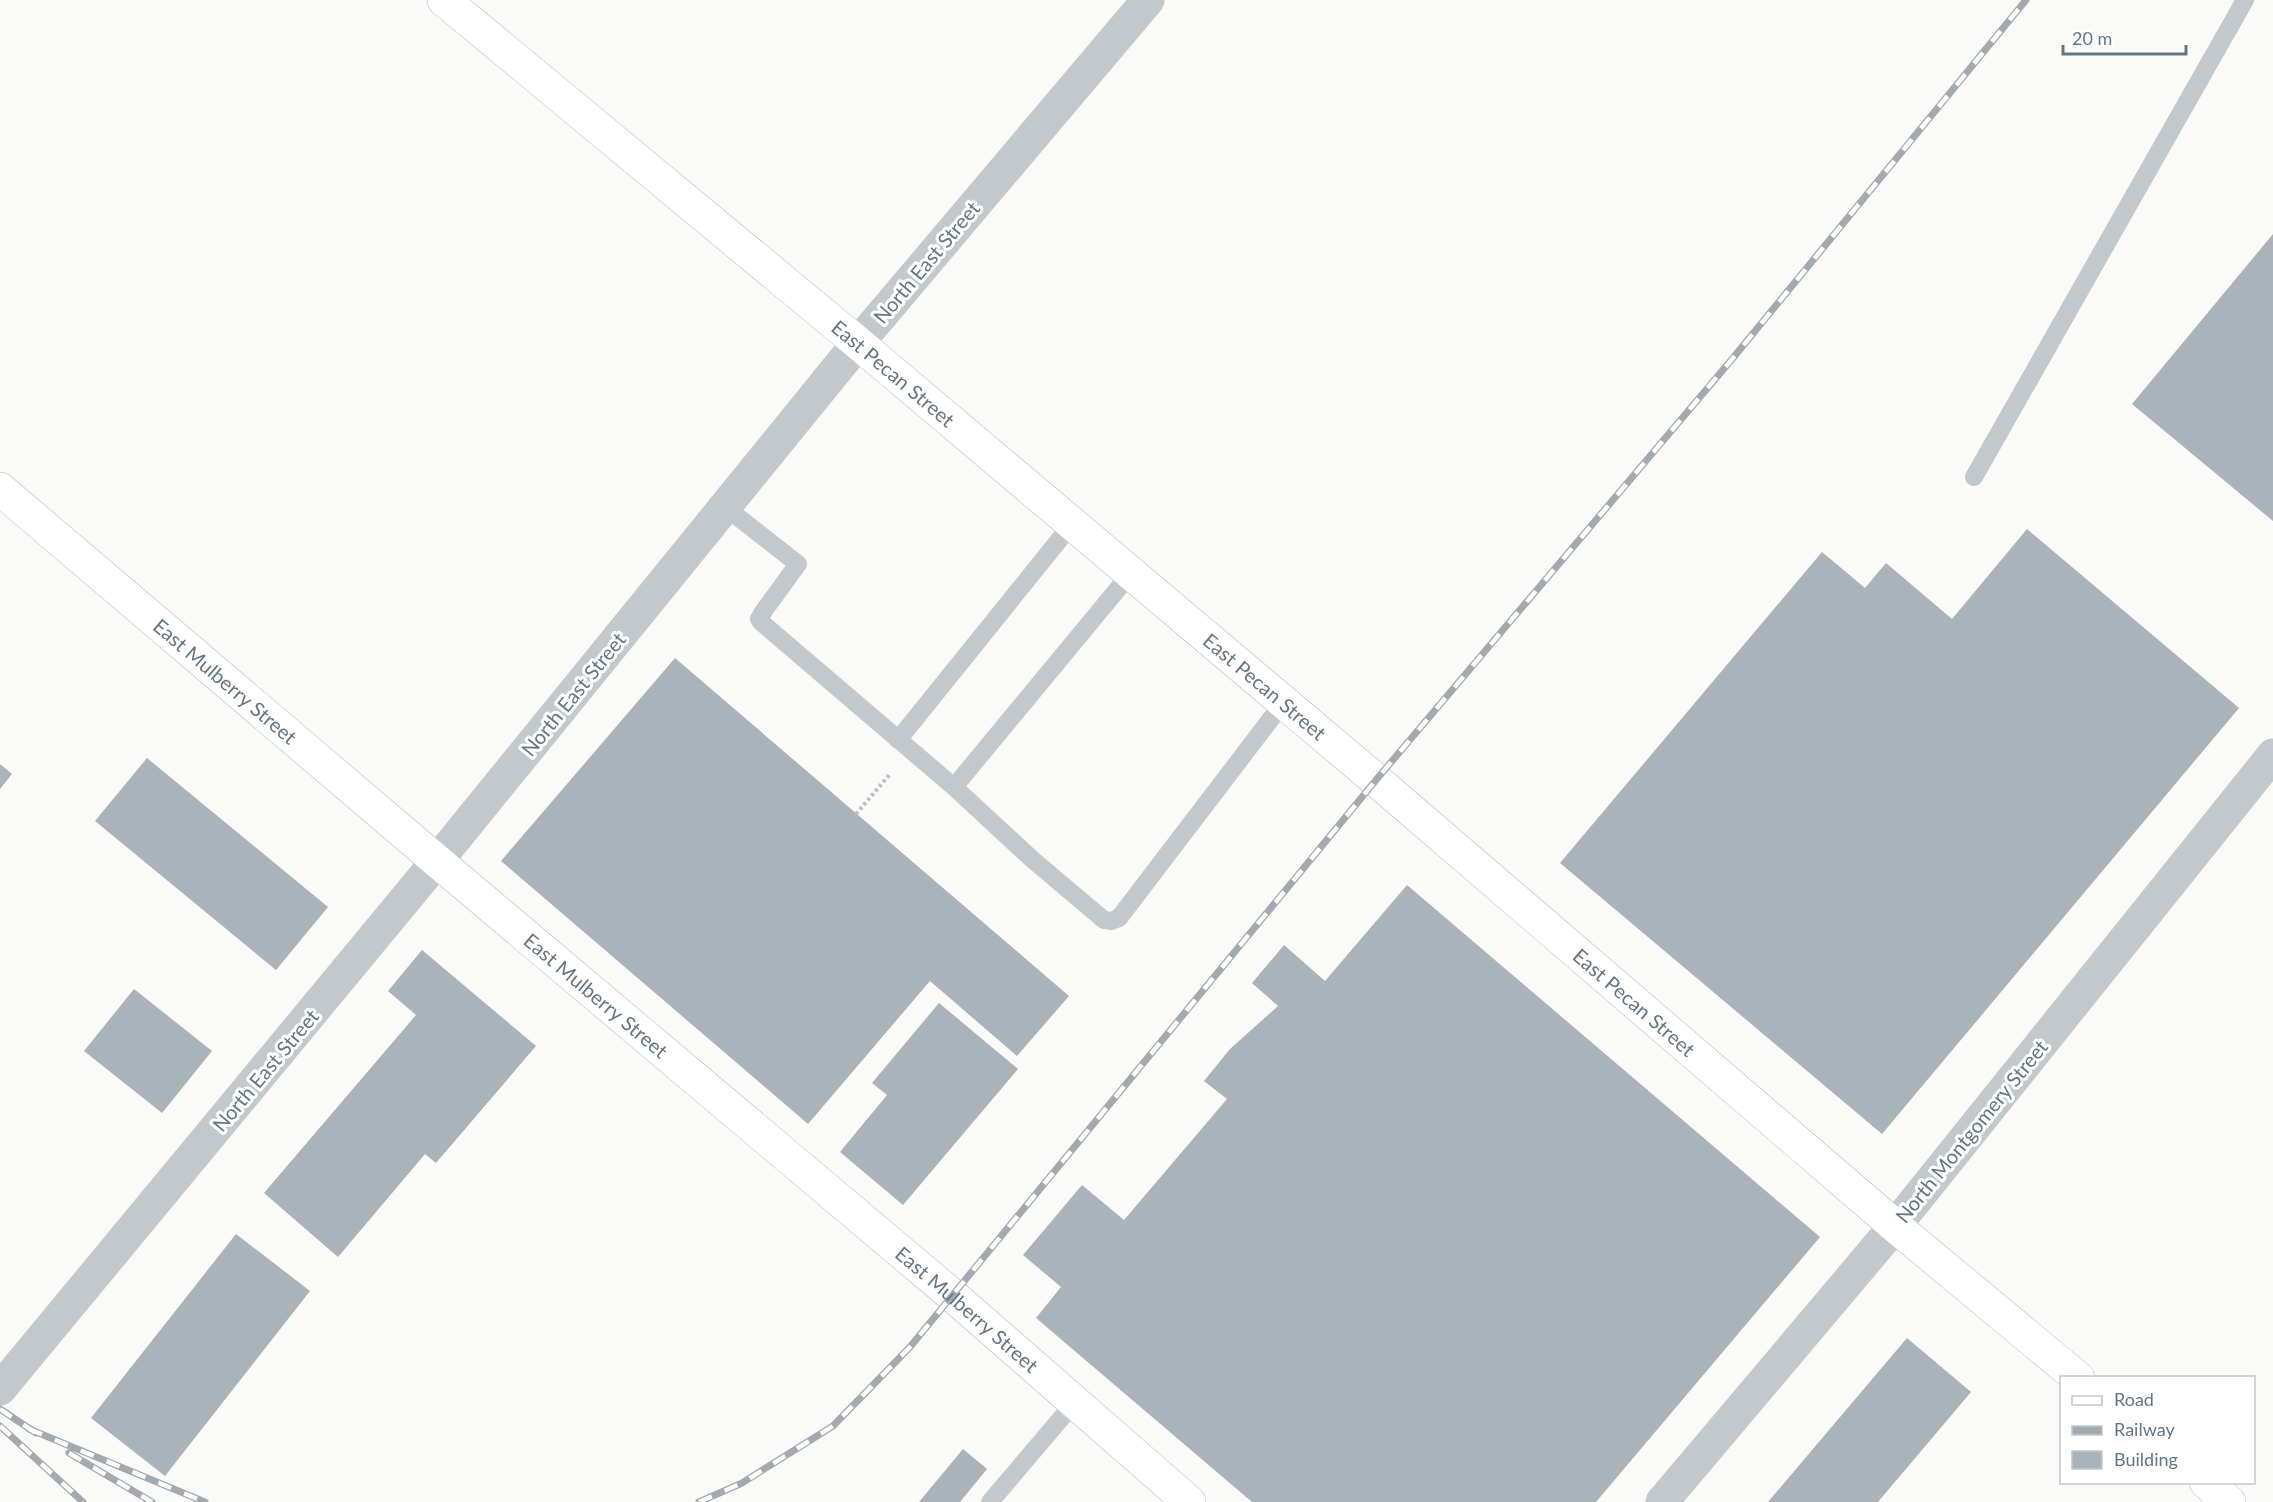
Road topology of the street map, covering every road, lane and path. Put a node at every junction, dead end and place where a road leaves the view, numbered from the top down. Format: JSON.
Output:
{"nodes":[{"id":1,"x":444,"y":0,"type":"edge"},
{"id":2,"x":1148,"y":0,"type":"edge"},
{"id":3,"x":2245,"y":0,"type":"edge"},
{"id":4,"x":858,"y":343,"type":"junction"},
{"id":5,"x":1974,"y":477,"type":"dead end"},
{"id":6,"x":0,"y":489,"type":"edge"},
{"id":7,"x":725,"y":507,"type":"junction"},
{"id":8,"x":1072,"y":524,"type":"junction"},
{"id":9,"x":1131,"y":573,"type":"junction"},
{"id":10,"x":1283,"y":703,"type":"junction"},
{"id":11,"x":904,"y":745,"type":"junction"},
{"id":12,"x":2273,"y":755,"type":"edge"},
{"id":13,"x":954,"y":786,"type":"junction"},
{"id":14,"x":856,"y":814,"type":"dead end"},
{"id":15,"x":437,"y":861,"type":"junction"},
{"id":16,"x":1895,"y":1226,"type":"junction"},
{"id":17,"x":2077,"y":1376,"type":"edge"},
{"id":18,"x":0,"y":1389,"type":"edge"},
{"id":19,"x":1075,"y":1402,"type":"junction"},
{"id":20,"x":2208,"y":1484,"type":"edge"},
{"id":21,"x":990,"y":1502,"type":"edge"},
{"id":22,"x":1189,"y":1502,"type":"edge"},
{"id":23,"x":1662,"y":1502,"type":"edge"},
{"id":24,"x":2229,"y":1502,"type":"edge"}],
"edges":[{"from":1,"to":4,"type":"street","name":"East Pecan Street"},
{"from":2,"to":4,"type":"street","name":"North East Street"},
{"from":3,"to":5,"type":"lane"},
{"from":4,"to":7,"type":"street","name":"North East Street"},
{"from":4,"to":8,"type":"street","name":"East Pecan Street"},
{"from":6,"to":15,"type":"street","name":"East Mulberry Street"},
{"from":7,"to":11,"type":"lane"},
{"from":7,"to":15,"type":"street","name":"North East Street"},
{"from":8,"to":9,"type":"street","name":"East Pecan Street"},
{"from":8,"to":11,"type":"lane"},
{"from":9,"to":10,"type":"street","name":"East Pecan Street"},
{"from":9,"to":13,"type":"lane"},
{"from":10,"to":13,"type":"lane"},
{"from":10,"to":16,"type":"street","name":"East Pecan Street"},
{"from":11,"to":13,"type":"lane"},
{"from":11,"to":14,"type":"path"},
{"from":12,"to":16,"type":"street","name":"North Montgomery Street"},
{"from":15,"to":18,"type":"street","name":"North East Street"},
{"from":15,"to":19,"type":"street","name":"East Mulberry Street"},
{"from":16,"to":17,"type":"street","name":"East Pecan Street"},
{"from":16,"to":23,"type":"street","name":"North Montgomery Street"},
{"from":19,"to":21,"type":"lane"},
{"from":19,"to":22,"type":"street","name":"East Mulberry Street"},
{"from":20,"to":24,"type":"street"}]}
